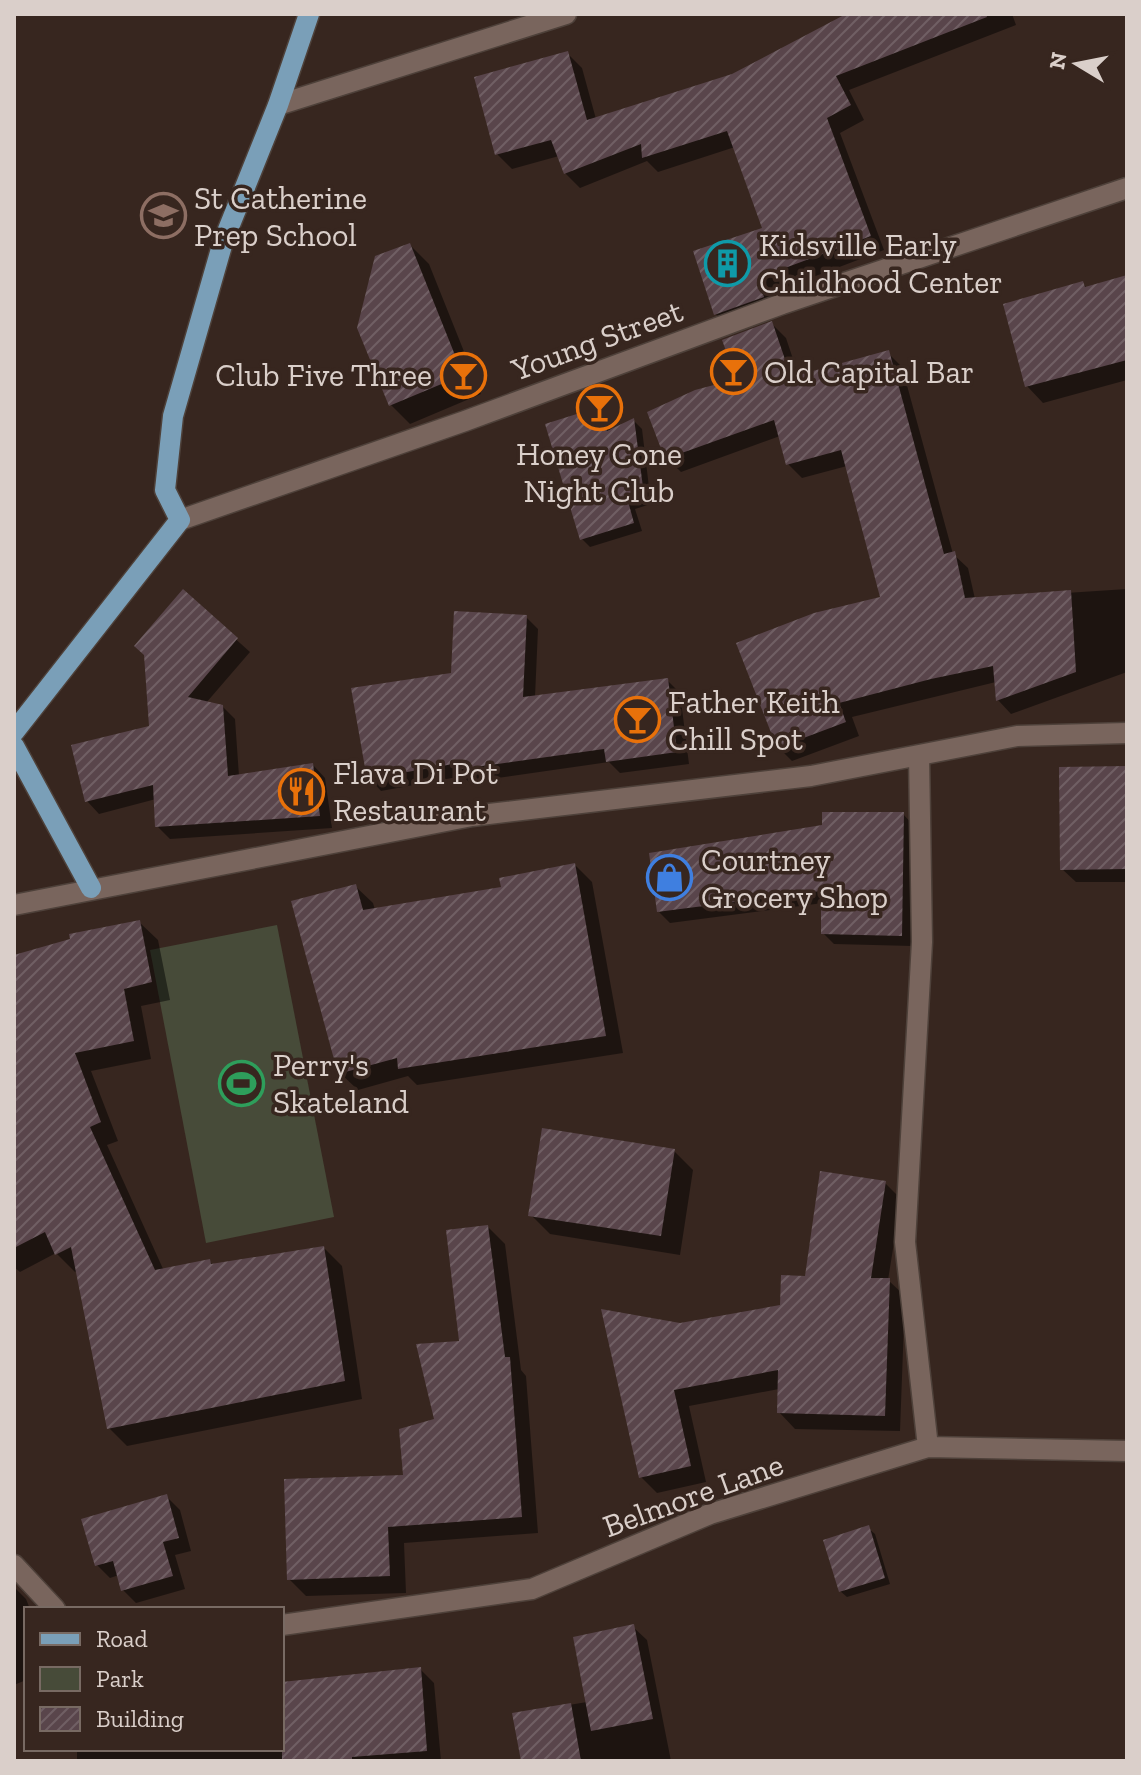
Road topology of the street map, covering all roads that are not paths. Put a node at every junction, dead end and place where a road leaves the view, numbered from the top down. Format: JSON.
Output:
{"nodes":[{"id":1,"x":309,"y":14,"type":"edge"},
{"id":2,"x":566,"y":14,"type":"edge"},
{"id":3,"x":278,"y":105,"type":"junction"},
{"id":4,"x":1127,"y":188,"type":"edge"},
{"id":5,"x":180,"y":520,"type":"junction"},
{"id":6,"x":14,"y":732,"type":"edge"},
{"id":7,"x":1127,"y":733,"type":"edge"},
{"id":8,"x":14,"y":746,"type":"edge"},
{"id":9,"x":919,"y":755,"type":"junction"},
{"id":10,"x":91,"y":888,"type":"junction"},
{"id":11,"x":14,"y":905,"type":"edge"},
{"id":12,"x":928,"y":1447,"type":"junction"},
{"id":13,"x":1127,"y":1451,"type":"edge"},
{"id":14,"x":14,"y":1565,"type":"edge"},
{"id":15,"x":53,"y":1607,"type":"edge"},
{"id":16,"x":284,"y":1625,"type":"edge"}],
"edges":[{"from":1,"to":3,"type":"main road"},
{"from":2,"to":3,"type":"street"},
{"from":3,"to":5,"type":"main road"},
{"from":4,"to":5,"type":"street","name":"Young Street"},
{"from":5,"to":6,"type":"main road"},
{"from":7,"to":9,"type":"street"},
{"from":8,"to":10,"type":"main road"},
{"from":9,"to":10,"type":"street"},
{"from":9,"to":12,"type":"street"},
{"from":10,"to":11,"type":"street"},
{"from":12,"to":13,"type":"street","name":"Belmore Lane"},
{"from":12,"to":16,"type":"street","name":"Belmore Lane"},
{"from":14,"to":15,"type":"street"}]}
